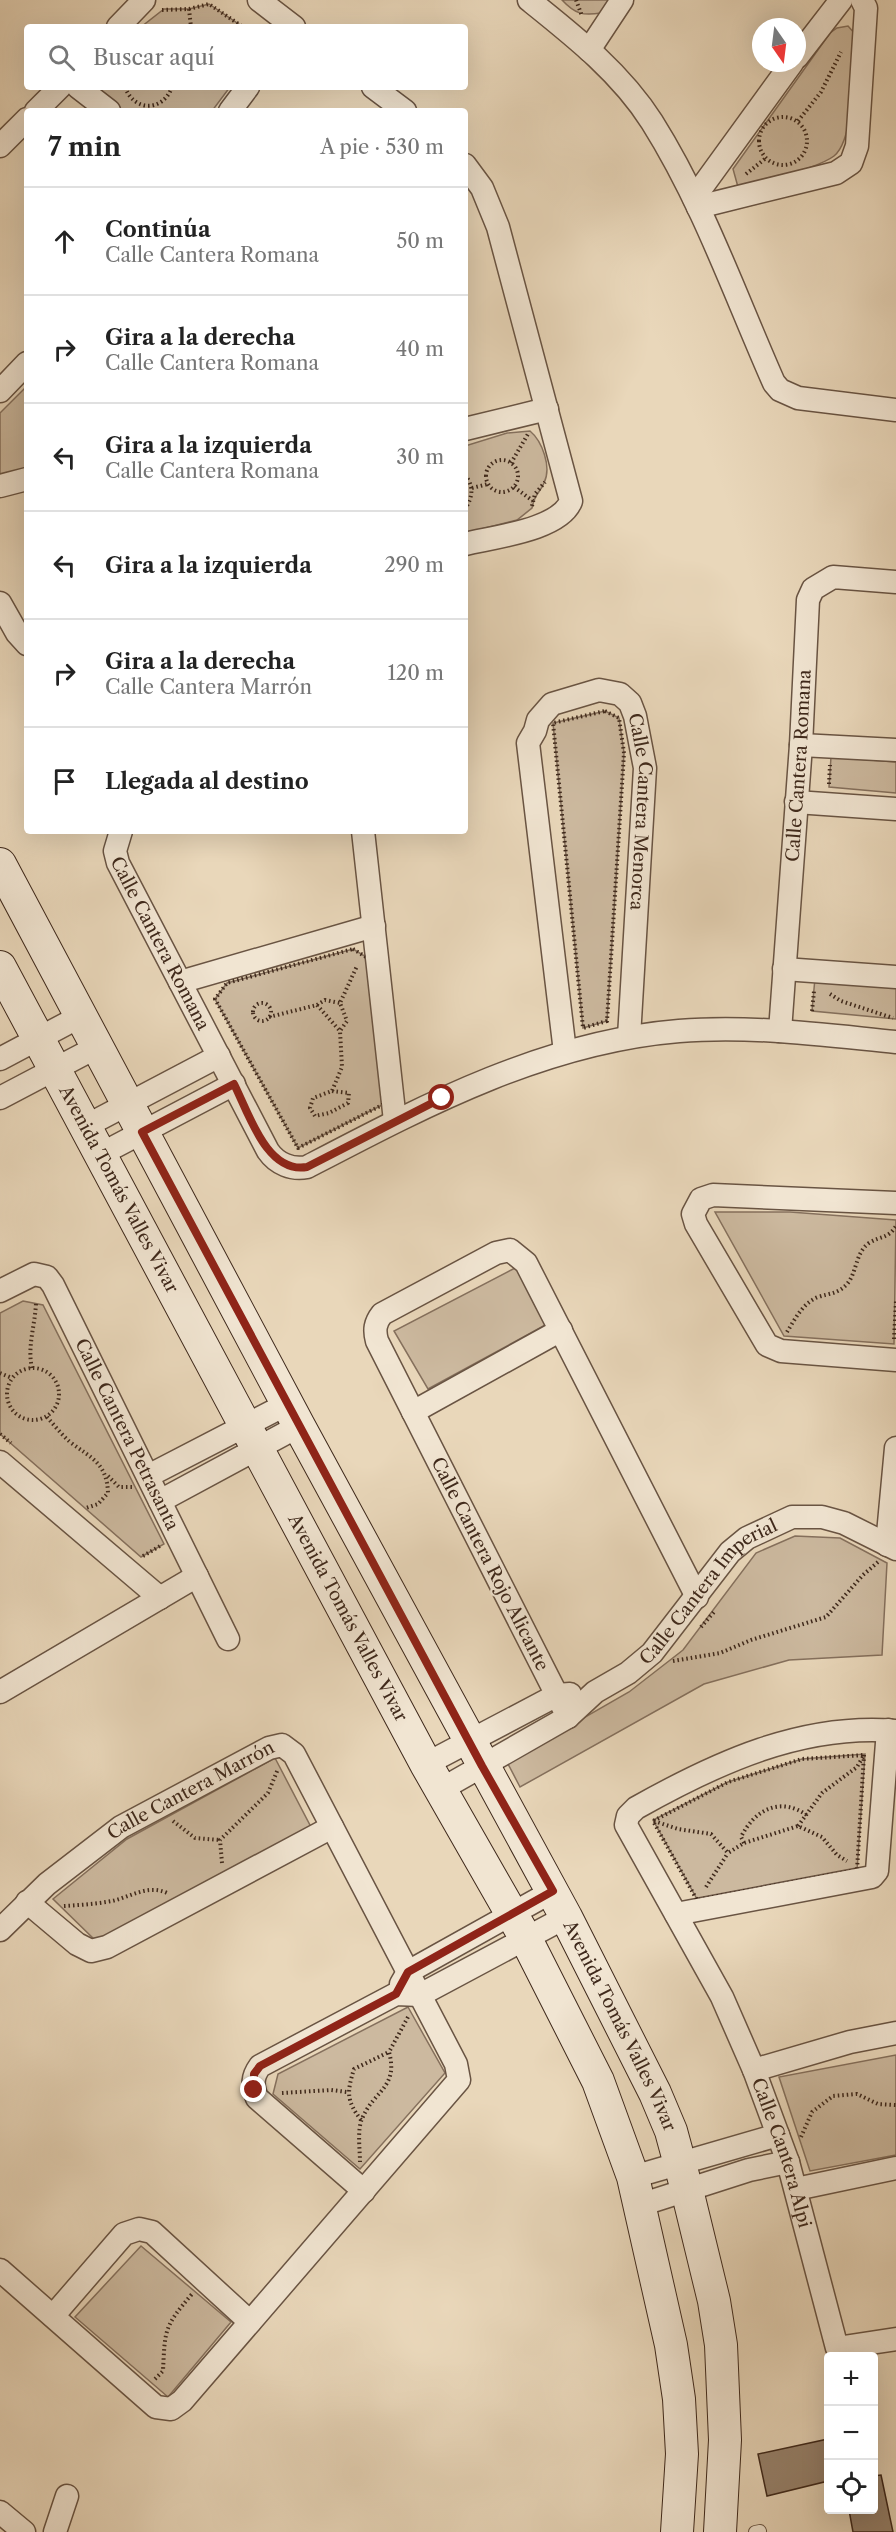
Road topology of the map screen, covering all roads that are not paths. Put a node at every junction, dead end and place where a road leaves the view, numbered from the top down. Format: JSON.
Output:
{"nodes":[{"id":1,"x":259,"y":0,"type":"edge"},
{"id":2,"x":529,"y":0,"type":"edge"},
{"id":3,"x":622,"y":0,"type":"edge"},
{"id":4,"x":841,"y":0,"type":"edge"},
{"id":5,"x":862,"y":0,"type":"edge"},
{"id":6,"x":150,"y":7,"type":"edge"},
{"id":7,"x":123,"y":24,"type":"edge"},
{"id":8,"x":289,"y":24,"type":"edge"},
{"id":9,"x":806,"y":45,"type":"edge"},
{"id":10,"x":589,"y":50,"type":"junction"},
{"id":11,"x":786,"y":72,"type":"edge"},
{"id":12,"x":57,"y":90,"type":"edge"},
{"id":13,"x":82,"y":90,"type":"edge"},
{"id":14,"x":246,"y":90,"type":"edge"},
{"id":15,"x":377,"y":90,"type":"edge"},
{"id":16,"x":39,"y":108,"type":"edge"},
{"id":17,"x":105,"y":108,"type":"edge"},
{"id":18,"x":232,"y":108,"type":"edge"},
{"id":19,"x":401,"y":108,"type":"edge"},
{"id":20,"x":24,"y":122,"type":"edge"},
{"id":21,"x":0,"y":146,"type":"edge"},
{"id":22,"x":468,"y":169,"type":"edge"},
{"id":23,"x":696,"y":202,"type":"junction"},
{"id":24,"x":24,"y":366,"type":"edge"},
{"id":25,"x":0,"y":391,"type":"edge"},
{"id":26,"x":896,"y":394,"type":"edge"},
{"id":27,"x":886,"y":408,"type":"edge"},
{"id":28,"x":548,"y":409,"type":"junction"},
{"id":29,"x":468,"y":428,"type":"edge"},
{"id":30,"x":24,"y":480,"type":"edge"},
{"id":31,"x":0,"y":486,"type":"edge"},
{"id":32,"x":468,"y":543,"type":"edge"},
{"id":33,"x":896,"y":582,"type":"edge"},
{"id":34,"x":0,"y":603,"type":"edge"},
{"id":35,"x":24,"y":641,"type":"edge"},
{"id":36,"x":801,"y":745,"type":"junction"},
{"id":37,"x":896,"y":750,"type":"edge"},
{"id":38,"x":796,"y":802,"type":"junction"},
{"id":39,"x":896,"y":810,"type":"edge"},
{"id":40,"x":121,"y":834,"type":"edge"},
{"id":41,"x":363,"y":834,"type":"edge"},
{"id":42,"x":0,"y":864,"type":"edge"},
{"id":43,"x":374,"y":926,"type":"junction"},
{"id":44,"x":0,"y":967,"type":"edge"},
{"id":45,"x":784,"y":969,"type":"junction"},
{"id":46,"x":896,"y":977,"type":"edge"},
{"id":47,"x":180,"y":982,"type":"junction"},
{"id":48,"x":81,"y":1016,"type":"junction"},
{"id":49,"x":780,"y":1031,"type":"junction"},
{"id":50,"x":630,"y":1037,"type":"junction"},
{"id":51,"x":38,"y":1039,"type":"junction"},
{"id":52,"x":896,"y":1042,"type":"edge"},
{"id":53,"x":97,"y":1047,"type":"junction"},
{"id":54,"x":565,"y":1052,"type":"junction"},
{"id":55,"x":219,"y":1056,"type":"junction"},
{"id":56,"x":0,"y":1059,"type":"edge"},
{"id":57,"x":54,"y":1069,"type":"junction"},
{"id":58,"x":234,"y":1084,"type":"junction"},
{"id":59,"x":160,"y":1087,"type":"junction"},
{"id":60,"x":0,"y":1098,"type":"edge"},
{"id":61,"x":128,"y":1104,"type":"junction"},
{"id":62,"x":174,"y":1115,"type":"junction"},
{"id":63,"x":395,"y":1121,"type":"junction"},
{"id":64,"x":86,"y":1126,"type":"junction"},
{"id":65,"x":142,"y":1132,"type":"junction"},
{"id":66,"x":101,"y":1154,"type":"junction"},
{"id":67,"x":896,"y":1203,"type":"edge"},
{"id":68,"x":0,"y":1291,"type":"edge"},
{"id":69,"x":561,"y":1330,"type":"junction"},
{"id":70,"x":895,"y":1352,"type":"edge"},
{"id":71,"x":413,"y":1412,"type":"junction"},
{"id":72,"x":293,"y":1415,"type":"junction"},
{"id":73,"x":252,"y":1438,"type":"junction"},
{"id":74,"x":213,"y":1442,"type":"junction"},
{"id":75,"x":896,"y":1449,"type":"edge"},
{"id":76,"x":0,"y":1462,"type":"edge"},
{"id":77,"x":224,"y":1466,"type":"junction"},
{"id":78,"x":142,"y":1482,"type":"junction"},
{"id":79,"x":160,"y":1501,"type":"junction"},
{"id":80,"x":888,"y":1551,"type":"edge"},
{"id":81,"x":197,"y":1576,"type":"junction"},
{"id":82,"x":160,"y":1598,"type":"junction"},
{"id":83,"x":697,"y":1598,"type":"junction"},
{"id":84,"x":228,"y":1639,"type":"dead end"},
{"id":85,"x":0,"y":1691,"type":"edge"},
{"id":86,"x":595,"y":1692,"type":"junction"},
{"id":87,"x":557,"y":1695,"type":"junction"},
{"id":88,"x":568,"y":1716,"type":"junction"},
{"id":89,"x":503,"y":1724,"type":"junction"},
{"id":90,"x":892,"y":1730,"type":"edge"},
{"id":91,"x":515,"y":1747,"type":"junction"},
{"id":92,"x":476,"y":1754,"type":"junction"},
{"id":93,"x":433,"y":1777,"type":"junction"},
{"id":94,"x":332,"y":1827,"type":"junction"},
{"id":95,"x":27,"y":1902,"type":"junction"},
{"id":96,"x":560,"y":1904,"type":"junction"},
{"id":97,"x":676,"y":1914,"type":"junction"},
{"id":98,"x":519,"y":1926,"type":"junction"},
{"id":99,"x":0,"y":1930,"type":"edge"},
{"id":100,"x":471,"y":1937,"type":"junction"},
{"id":101,"x":483,"y":1960,"type":"junction"},
{"id":102,"x":408,"y":1972,"type":"junction"},
{"id":103,"x":396,"y":1994,"type":"junction"},
{"id":104,"x":420,"y":1995,"type":"junction"},
{"id":105,"x":896,"y":2033,"type":"edge"},
{"id":106,"x":754,"y":2070,"type":"junction"},
{"id":107,"x":788,"y":2133,"type":"junction"},
{"id":108,"x":714,"y":2152,"type":"junction"},
{"id":109,"x":788,"y":2162,"type":"junction"},
{"id":110,"x":896,"y":2168,"type":"edge"},
{"id":111,"x":683,"y":2176,"type":"junction"},
{"id":112,"x":723,"y":2178,"type":"junction"},
{"id":113,"x":362,"y":2180,"type":"junction"},
{"id":114,"x":796,"y":2189,"type":"junction"},
{"id":115,"x":636,"y":2191,"type":"junction"},
{"id":116,"x":0,"y":2270,"type":"edge"},
{"id":117,"x":52,"y":2316,"type":"junction"},
{"id":118,"x":250,"y":2322,"type":"junction"},
{"id":119,"x":896,"y":2339,"type":"edge"},
{"id":120,"x":67,"y":2496,"type":"dead end"},
{"id":121,"x":55,"y":2532,"type":"edge"},
{"id":122,"x":677,"y":2532,"type":"edge"},
{"id":123,"x":720,"y":2532,"type":"edge"}],
"edges":[{"from":1,"to":8,"type":"street"},
{"from":2,"to":10,"type":"street"},
{"from":3,"to":10,"type":"street"},
{"from":4,"to":9,"type":"street"},
{"from":5,"to":23,"type":"street"},
{"from":6,"to":7,"type":"street"},
{"from":10,"to":23,"type":"street"},
{"from":11,"to":23,"type":"street"},
{"from":12,"to":16,"type":"street"},
{"from":13,"to":17,"type":"street"},
{"from":14,"to":18,"type":"street"},
{"from":15,"to":19,"type":"street"},
{"from":20,"to":21,"type":"street"},
{"from":22,"to":28,"type":"street"},
{"from":23,"to":27,"type":"street"},
{"from":24,"to":25,"type":"street"},
{"from":26,"to":27,"type":"street"},
{"from":28,"to":29,"type":"street"},
{"from":28,"to":32,"type":"street"},
{"from":30,"to":31,"type":"street"},
{"from":33,"to":36,"type":"street","name":"Calle Cantera Romana"},
{"from":34,"to":35,"type":"street"},
{"from":36,"to":37,"type":"street"},
{"from":36,"to":38,"type":"street","name":"Calle Cantera Romana"},
{"from":38,"to":39,"type":"street"},
{"from":38,"to":45,"type":"street","name":"Calle Cantera Romana"},
{"from":40,"to":47,"type":"street","name":"Calle Cantera Romana"},
{"from":41,"to":43,"type":"street"},
{"from":42,"to":48,"type":"main road","name":"Avenida Tomás Valles Vivar"},
{"from":43,"to":47,"type":"street"},
{"from":43,"to":63,"type":"street"},
{"from":44,"to":51,"type":"main road","name":"Avenida Tomás Valles Vivar"},
{"from":45,"to":46,"type":"street"},
{"from":45,"to":49,"type":"street","name":"Calle Cantera Romana"},
{"from":47,"to":55,"type":"street","name":"Calle Cantera Romana"},
{"from":48,"to":51,"type":"street"},
{"from":48,"to":53,"type":"main road","name":"Avenida Tomás Valles Vivar"},
{"from":49,"to":50,"type":"street","name":"Calle Cantera Romana"},
{"from":49,"to":52,"type":"street","name":"Calle Cantera Romana"},
{"from":50,"to":54,"type":"street","name":"Calle Cantera Romana"},
{"from":50,"to":54,"type":"street","name":"Calle Cantera Menorca"},
{"from":51,"to":56,"type":"street"},
{"from":51,"to":57,"type":"main road","name":"Avenida Tomás Valles Vivar"},
{"from":53,"to":57,"type":"street"},
{"from":53,"to":61,"type":"main road","name":"Avenida Tomás Valles Vivar"},
{"from":54,"to":63,"type":"street","name":"Calle Cantera Romana"},
{"from":55,"to":58,"type":"street","name":"Calle Cantera Romana"},
{"from":55,"to":59,"type":"street"},
{"from":57,"to":60,"type":"street"},
{"from":57,"to":64,"type":"main road","name":"Avenida Tomás Valles Vivar"},
{"from":58,"to":62,"type":"street"},
{"from":58,"to":63,"type":"street","name":"Calle Cantera Romana"},
{"from":59,"to":61,"type":"street"},
{"from":59,"to":62,"type":"street"},
{"from":61,"to":64,"type":"street"},
{"from":61,"to":65,"type":"main road","name":"Avenida Tomás Valles Vivar"},
{"from":62,"to":65,"type":"street"},
{"from":64,"to":66,"type":"main road","name":"Avenida Tomás Valles Vivar"},
{"from":65,"to":66,"type":"street"},
{"from":65,"to":72,"type":"main road","name":"Avenida Tomás Valles Vivar"},
{"from":66,"to":73,"type":"main road","name":"Avenida Tomás Valles Vivar"},
{"from":67,"to":70,"type":"street"},
{"from":68,"to":78,"type":"street","name":"Calle Cantera Petrasanta"},
{"from":69,"to":71,"type":"street"},
{"from":69,"to":71,"type":"street","name":"Calle Cantera Rojo Alicante"},
{"from":69,"to":83,"type":"street","name":"Calle Cantera Rojo Alicante"},
{"from":71,"to":87,"type":"street","name":"Calle Cantera Rojo Alicante"},
{"from":72,"to":73,"type":"street"},
{"from":72,"to":92,"type":"main road","name":"Avenida Tomás Valles Vivar"},
{"from":73,"to":74,"type":"street"},
{"from":73,"to":77,"type":"street"},
{"from":73,"to":93,"type":"main road","name":"Avenida Tomás Valles Vivar"},
{"from":74,"to":77,"type":"street"},
{"from":74,"to":78,"type":"street"},
{"from":75,"to":80,"type":"street"},
{"from":76,"to":82,"type":"street"},
{"from":77,"to":79,"type":"street"},
{"from":78,"to":79,"type":"street","name":"Calle Cantera Petrasanta"},
{"from":79,"to":81,"type":"street","name":"Calle Cantera Petrasanta"},
{"from":80,"to":83,"type":"street","name":"Calle Cantera Imperial"},
{"from":81,"to":82,"type":"street"},
{"from":81,"to":84,"type":"street","name":"Calle Cantera Petrasanta"},
{"from":82,"to":85,"type":"street"},
{"from":83,"to":86,"type":"street","name":"Calle Cantera Imperial"},
{"from":86,"to":87,"type":"street","name":"Calle Cantera Imperial"},
{"from":86,"to":88,"type":"street","name":"Calle Cantera Imperial"},
{"from":87,"to":88,"type":"street","name":"Calle Cantera Rojo Alicante"},
{"from":87,"to":89,"type":"street","name":"Calle Cantera Imperial"},
{"from":88,"to":91,"type":"street","name":"Calle Cantera Imperial"},
{"from":89,"to":91,"type":"street"},
{"from":89,"to":92,"type":"street","name":"Calle Cantera Imperial"},
{"from":90,"to":97,"type":"street","name":"Calle Cantera Alpi"},
{"from":90,"to":97,"type":"street","name":"Calle Cantera Alpi"},
{"from":91,"to":92,"type":"street","name":"Calle Cantera Imperial"},
{"from":92,"to":93,"type":"street","name":"Calle Cantera Imperial"},
{"from":92,"to":96,"type":"main road","name":"Avenida Tomás Valles Vivar"},
{"from":93,"to":98,"type":"main road","name":"Avenida Tomás Valles Vivar"},
{"from":94,"to":95,"type":"street"},
{"from":94,"to":95,"type":"street","name":"Calle Cantera Marrón"},
{"from":94,"to":102,"type":"street","name":"Calle Cantera Marrón"},
{"from":95,"to":99,"type":"street","name":"Calle Cantera Marrón"},
{"from":96,"to":98,"type":"street"},
{"from":96,"to":111,"type":"main road","name":"Avenida Tomás Valles Vivar"},
{"from":97,"to":106,"type":"street","name":"Calle Cantera Alpi"},
{"from":98,"to":100,"type":"street"},
{"from":98,"to":101,"type":"street"},
{"from":98,"to":115,"type":"main road","name":"Avenida Tomás Valles Vivar"},
{"from":100,"to":101,"type":"street"},
{"from":100,"to":102,"type":"street"},
{"from":101,"to":104,"type":"street"},
{"from":102,"to":103,"type":"street"},
{"from":102,"to":104,"type":"street","name":"Calle Cantera Marrón"},
{"from":103,"to":104,"type":"street"},
{"from":103,"to":113,"type":"street"},
{"from":104,"to":113,"type":"street","name":"Calle Cantera Marrón"},
{"from":105,"to":106,"type":"street"},
{"from":106,"to":107,"type":"street","name":"Calle Cantera Alpi"},
{"from":107,"to":108,"type":"street"},
{"from":107,"to":109,"type":"street","name":"Calle Cantera Alpi"},
{"from":108,"to":111,"type":"street"},
{"from":108,"to":112,"type":"street"},
{"from":109,"to":112,"type":"street"},
{"from":109,"to":114,"type":"street","name":"Calle Cantera Alpi"},
{"from":110,"to":114,"type":"street"},
{"from":111,"to":112,"type":"street"},
{"from":111,"to":115,"type":"street"},
{"from":111,"to":123,"type":"main road","name":"Avenida Tomás Valles Vivar"},
{"from":113,"to":118,"type":"street","name":"Calle Cantera Marrón"},
{"from":114,"to":119,"type":"street","name":"Calle Cantera Alpi"},
{"from":115,"to":122,"type":"main road","name":"Avenida Tomás Valles Vivar"},
{"from":116,"to":117,"type":"street","name":"Calle Cantera Marrón"},
{"from":117,"to":118,"type":"street","name":"Calle Cantera Marrón"},
{"from":117,"to":118,"type":"street"},
{"from":120,"to":121,"type":"street"}]}
